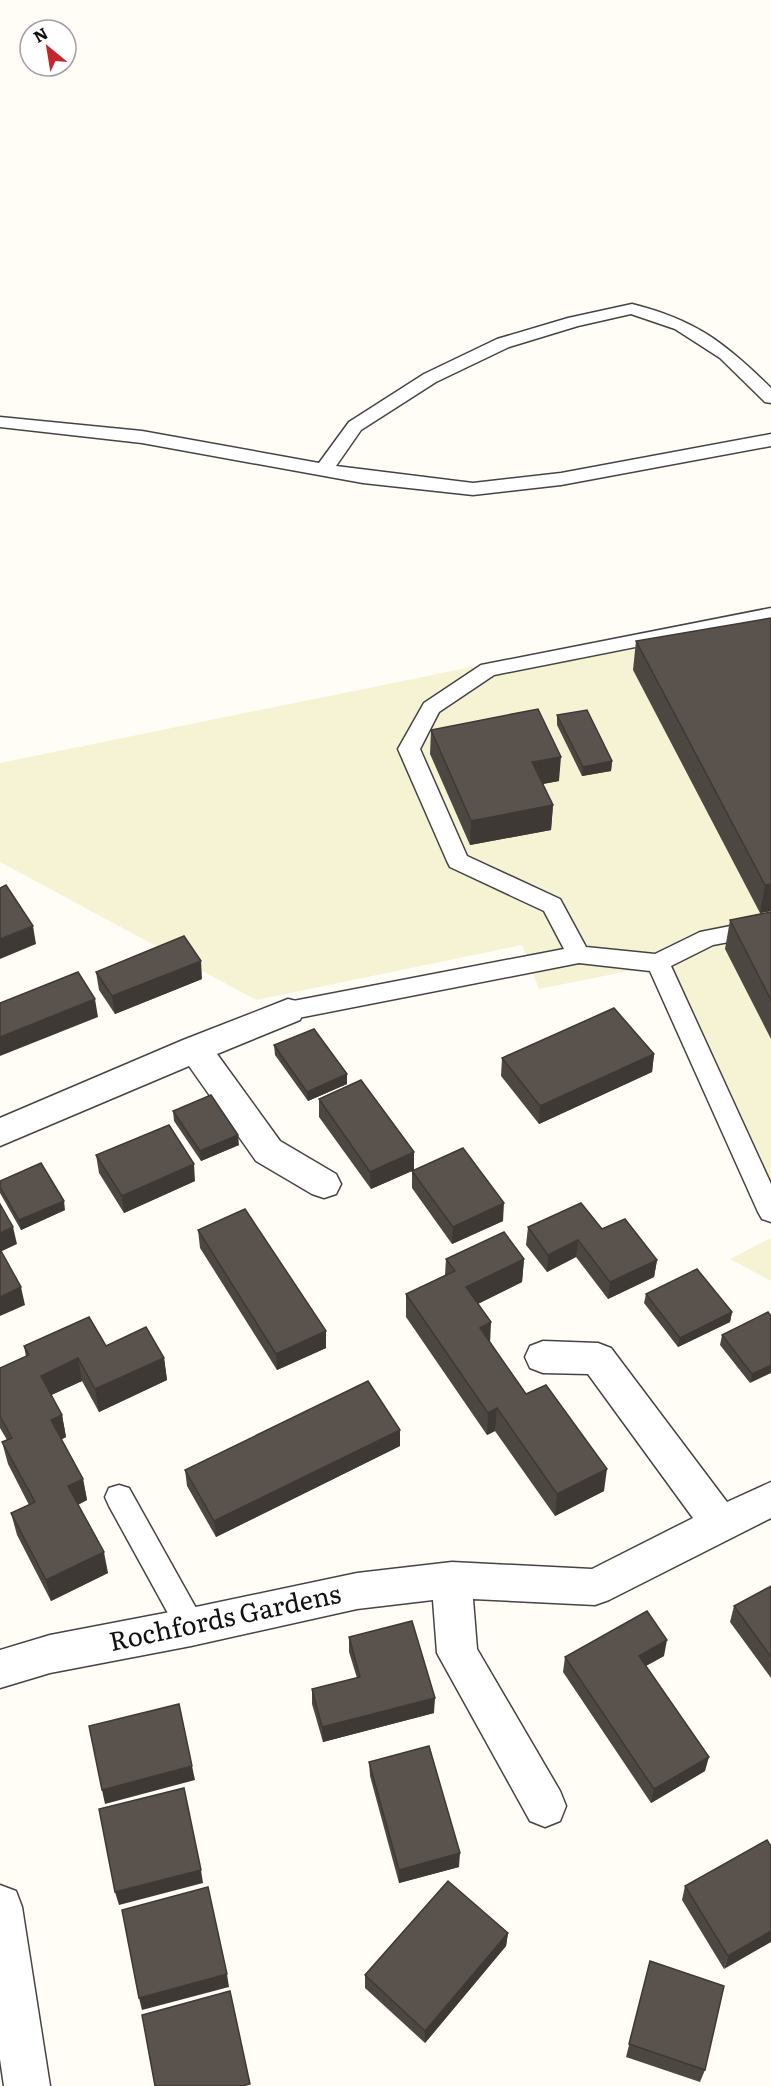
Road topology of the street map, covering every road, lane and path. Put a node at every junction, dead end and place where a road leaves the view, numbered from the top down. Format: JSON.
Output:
{"nodes":[{"id":1,"x":771,"y":398,"type":"edge"},
{"id":2,"x":0,"y":422,"type":"edge"},
{"id":3,"x":771,"y":440,"type":"edge"},
{"id":4,"x":324,"y":470,"type":"junction"},
{"id":5,"x":771,"y":614,"type":"edge"},
{"id":6,"x":771,"y":926,"type":"edge"},
{"id":7,"x":579,"y":955,"type":"junction"},
{"id":8,"x":658,"y":963,"type":"junction"},
{"id":9,"x":288,"y":1011,"type":"joint"},
{"id":10,"x":195,"y":1048,"type":"junction"},
{"id":11,"x":0,"y":1133,"type":"edge"},
{"id":12,"x":324,"y":1184,"type":"dead end"},
{"id":13,"x":771,"y":1212,"type":"edge"},
{"id":14,"x":543,"y":1356,"type":"dead end"},
{"id":15,"x":119,"y":1497,"type":"dead end"},
{"id":16,"x":771,"y":1498,"type":"edge"},
{"id":17,"x":721,"y":1525,"type":"junction"},
{"id":18,"x":452,"y":1580,"type":"junction"},
{"id":19,"x":191,"y":1627,"type":"junction"},
{"id":20,"x":0,"y":1669,"type":"edge"},
{"id":21,"x":545,"y":1806,"type":"dead end"},
{"id":22,"x":0,"y":1907,"type":"edge"},
{"id":23,"x":27,"y":2086,"type":"edge"}],
"edges":[{"from":1,"to":4,"type":"lane"},
{"from":2,"to":4,"type":"lane"},
{"from":3,"to":4,"type":"lane"},
{"from":5,"to":7,"type":"lane"},
{"from":6,"to":8,"type":"lane"},
{"from":7,"to":8,"type":"lane"},
{"from":7,"to":9,"type":"lane"},
{"from":8,"to":13,"type":"lane"},
{"from":9,"to":10,"type":"street"},
{"from":10,"to":11,"type":"street"},
{"from":10,"to":12,"type":"street"},
{"from":14,"to":17,"type":"street"},
{"from":15,"to":19,"type":"lane"},
{"from":16,"to":17,"type":"street","name":"Rochfords Gardens"},
{"from":17,"to":18,"type":"street","name":"Rochfords Gardens"},
{"from":18,"to":19,"type":"street","name":"Rochfords Gardens"},
{"from":18,"to":21,"type":"street"},
{"from":19,"to":20,"type":"street","name":"Rochfords Gardens"},
{"from":22,"to":23,"type":"street"}]}
